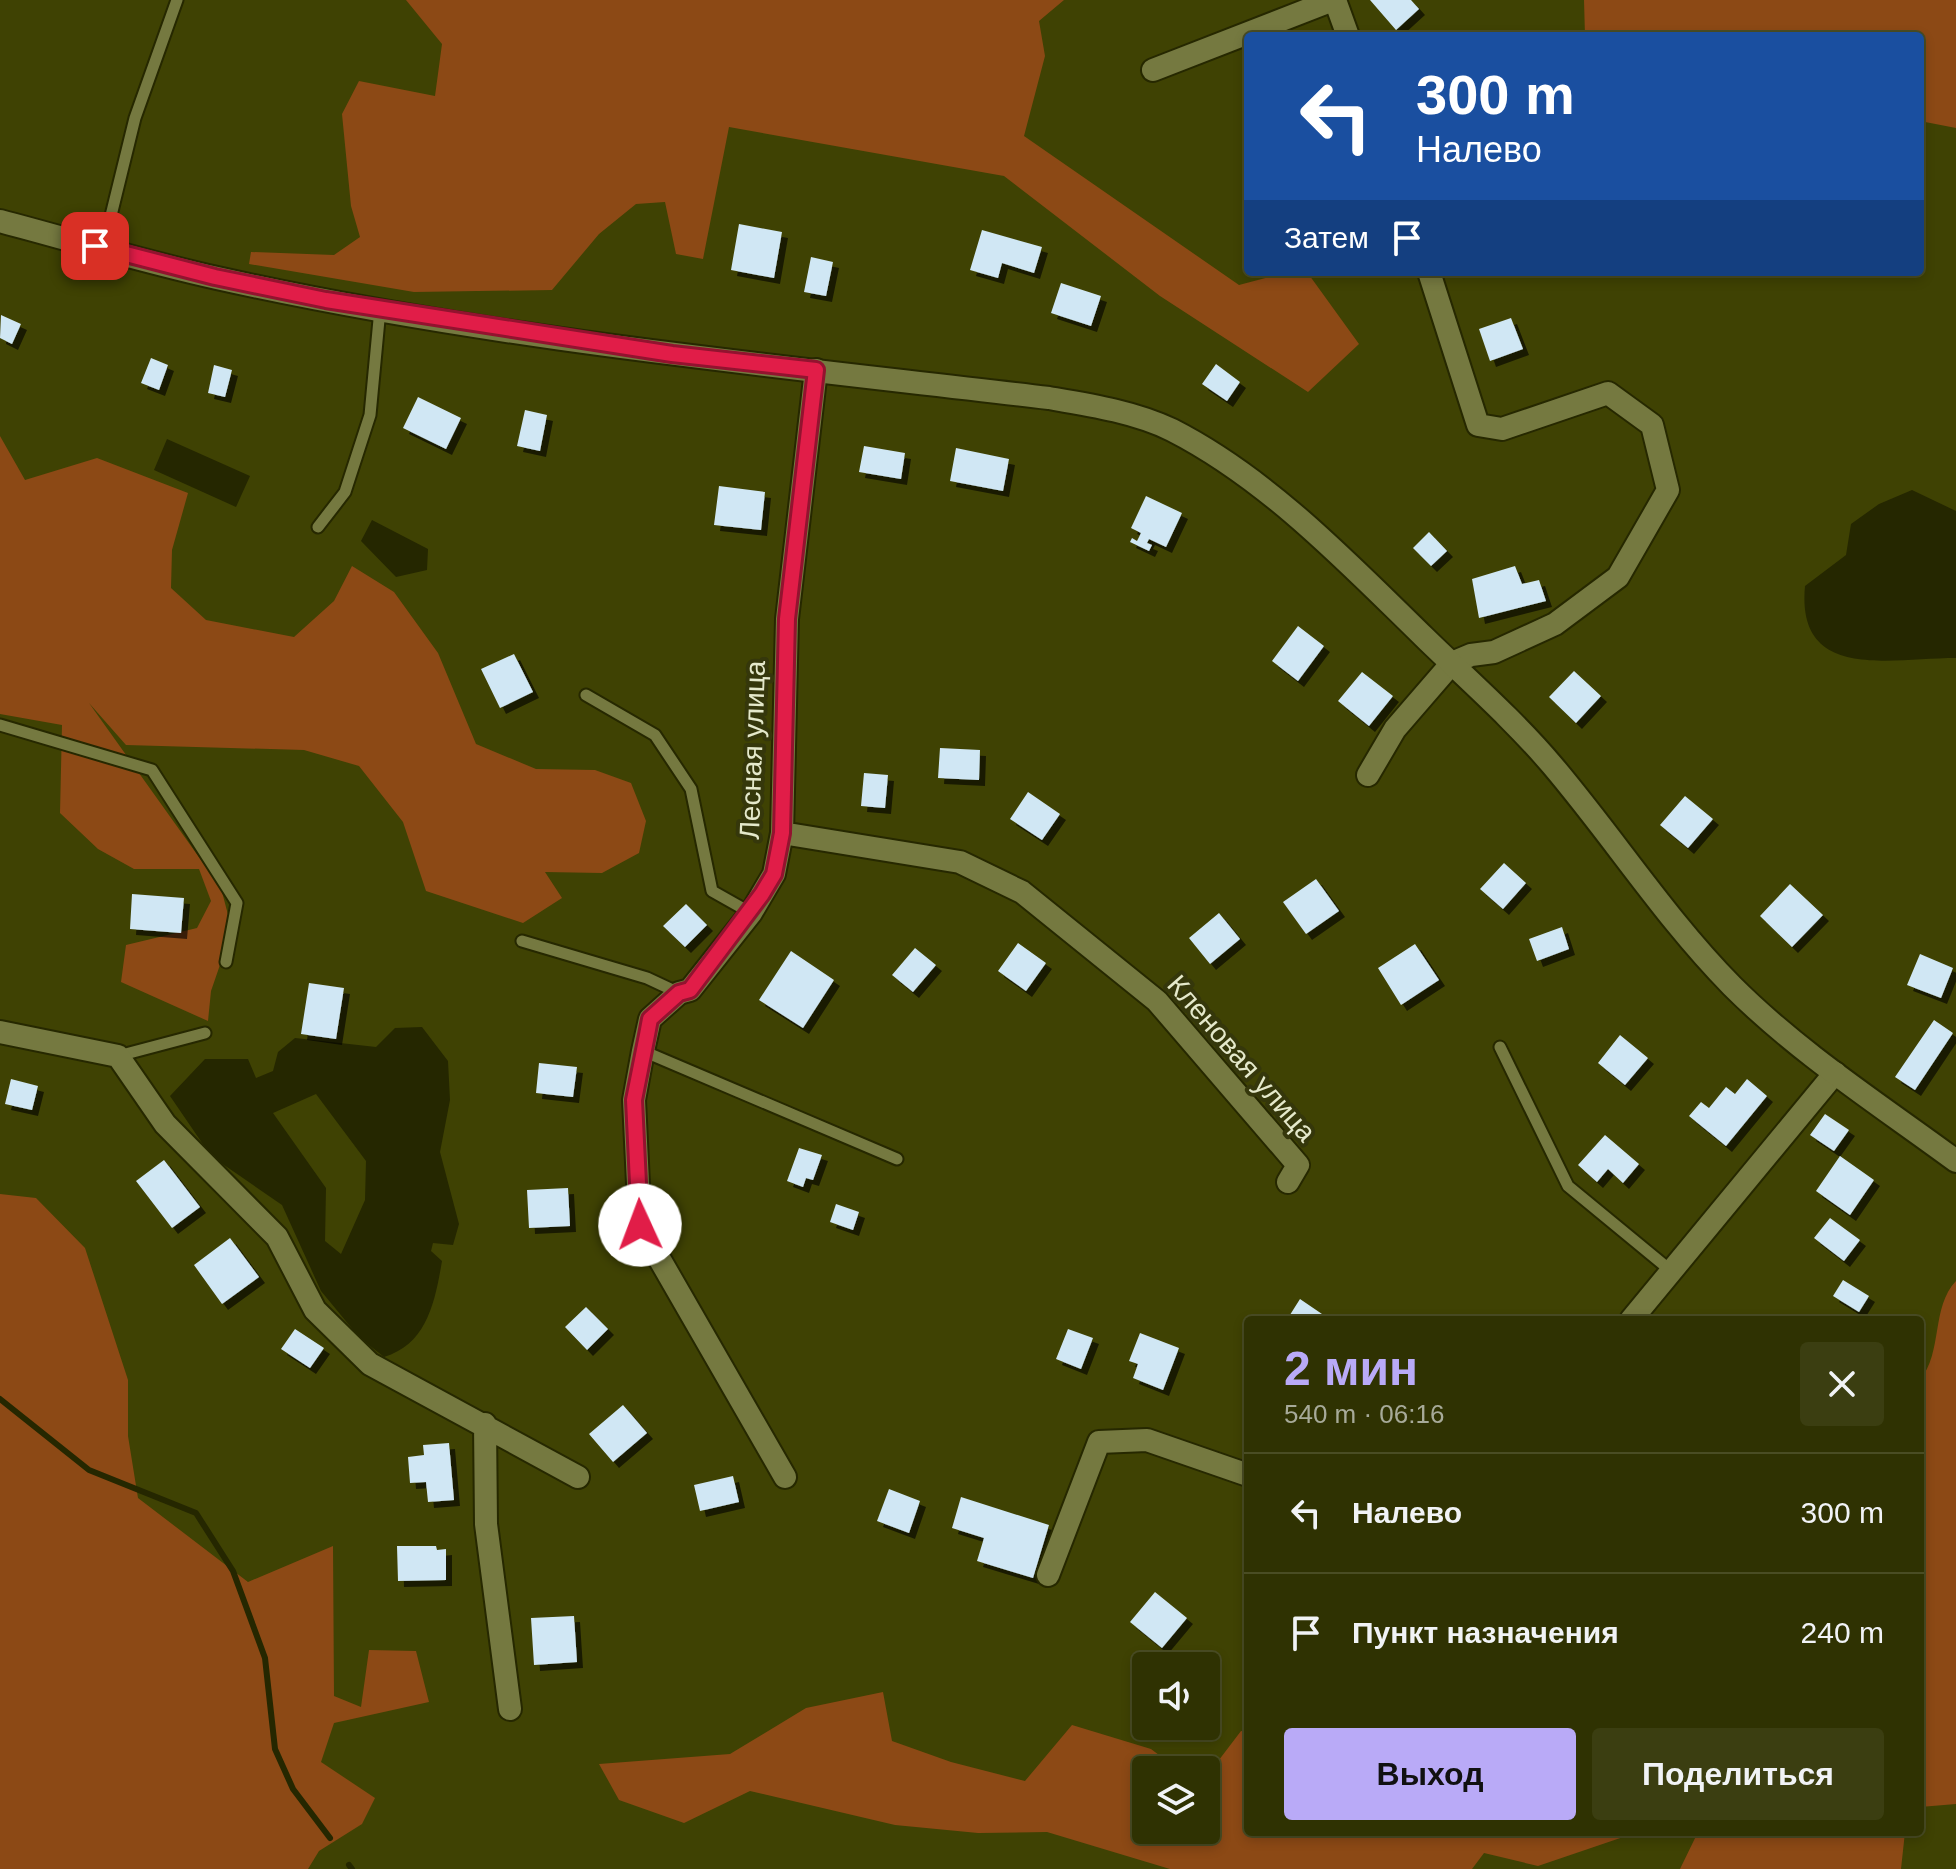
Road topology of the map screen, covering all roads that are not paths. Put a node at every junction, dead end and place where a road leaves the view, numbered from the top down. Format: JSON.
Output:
{"nodes":[{"id":1,"x":177,"y":0,"type":"edge"},
{"id":2,"x":1334,"y":0,"type":"edge"},
{"id":3,"x":1251,"y":32,"type":"edge"},
{"id":4,"x":1346,"y":32,"type":"edge"},
{"id":5,"x":1244,"y":35,"type":"edge"},
{"id":6,"x":1153,"y":70,"type":"dead end"},
{"id":7,"x":0,"y":221,"type":"edge"},
{"id":8,"x":103,"y":248,"type":"junction"},
{"id":9,"x":1430,"y":276,"type":"edge"},
{"id":10,"x":380,"y":308,"type":"junction"},
{"id":11,"x":816,"y":370,"type":"junction"},
{"id":12,"x":318,"y":527,"type":"dead end"},
{"id":13,"x":1452,"y":663,"type":"junction"},
{"id":14,"x":586,"y":695,"type":"dead end"},
{"id":15,"x":0,"y":725,"type":"edge"},
{"id":16,"x":1368,"y":775,"type":"dead end"},
{"id":17,"x":782,"y":833,"type":"junction"},
{"id":18,"x":751,"y":913,"type":"junction"},
{"id":19,"x":522,"y":941,"type":"dead end"},
{"id":20,"x":226,"y":962,"type":"dead end"},
{"id":21,"x":679,"y":993,"type":"junction"},
{"id":22,"x":0,"y":1032,"type":"edge"},
{"id":23,"x":205,"y":1033,"type":"dead end"},
{"id":24,"x":1500,"y":1047,"type":"dead end"},
{"id":25,"x":643,"y":1051,"type":"junction"},
{"id":26,"x":118,"y":1056,"type":"junction"},
{"id":27,"x":1835,"y":1073,"type":"junction"},
{"id":28,"x":897,"y":1159,"type":"dead end"},
{"id":29,"x":1956,"y":1161,"type":"edge"},
{"id":30,"x":1288,"y":1182,"type":"dead end"},
{"id":31,"x":1670,"y":1270,"type":"junction"},
{"id":32,"x":1634,"y":1316,"type":"edge"},
{"id":33,"x":485,"y":1424,"type":"junction"},
{"id":34,"x":1244,"y":1474,"type":"edge"},
{"id":35,"x":578,"y":1477,"type":"dead end"},
{"id":36,"x":785,"y":1477,"type":"dead end"},
{"id":37,"x":1048,"y":1575,"type":"dead end"},
{"id":38,"x":510,"y":1709,"type":"dead end"}],
"edges":[{"from":1,"to":8,"type":"lane"},
{"from":2,"to":3,"type":"street"},
{"from":2,"to":4,"type":"street"},
{"from":5,"to":6,"type":"street"},
{"from":7,"to":8,"type":"street"},
{"from":8,"to":10,"type":"street"},
{"from":9,"to":13,"type":"street"},
{"from":10,"to":11,"type":"street"},
{"from":10,"to":12,"type":"lane"},
{"from":11,"to":13,"type":"street"},
{"from":11,"to":17,"type":"street","name":"Лесная улица"},
{"from":13,"to":16,"type":"street"},
{"from":13,"to":27,"type":"street"},
{"from":14,"to":18,"type":"lane"},
{"from":15,"to":20,"type":"lane"},
{"from":17,"to":18,"type":"street","name":"Лесная улица"},
{"from":17,"to":30,"type":"street","name":"Кленовая улица"},
{"from":18,"to":21,"type":"street","name":"Лесная улица"},
{"from":19,"to":21,"type":"lane"},
{"from":21,"to":25,"type":"street","name":"Лесная улица"},
{"from":22,"to":26,"type":"street"},
{"from":23,"to":26,"type":"lane"},
{"from":24,"to":31,"type":"lane"},
{"from":25,"to":28,"type":"lane"},
{"from":25,"to":36,"type":"street","name":"Лесная улица"},
{"from":26,"to":33,"type":"street"},
{"from":27,"to":29,"type":"street"},
{"from":27,"to":31,"type":"street"},
{"from":31,"to":32,"type":"street"},
{"from":33,"to":35,"type":"street"},
{"from":33,"to":38,"type":"street"},
{"from":34,"to":37,"type":"street"}]}
